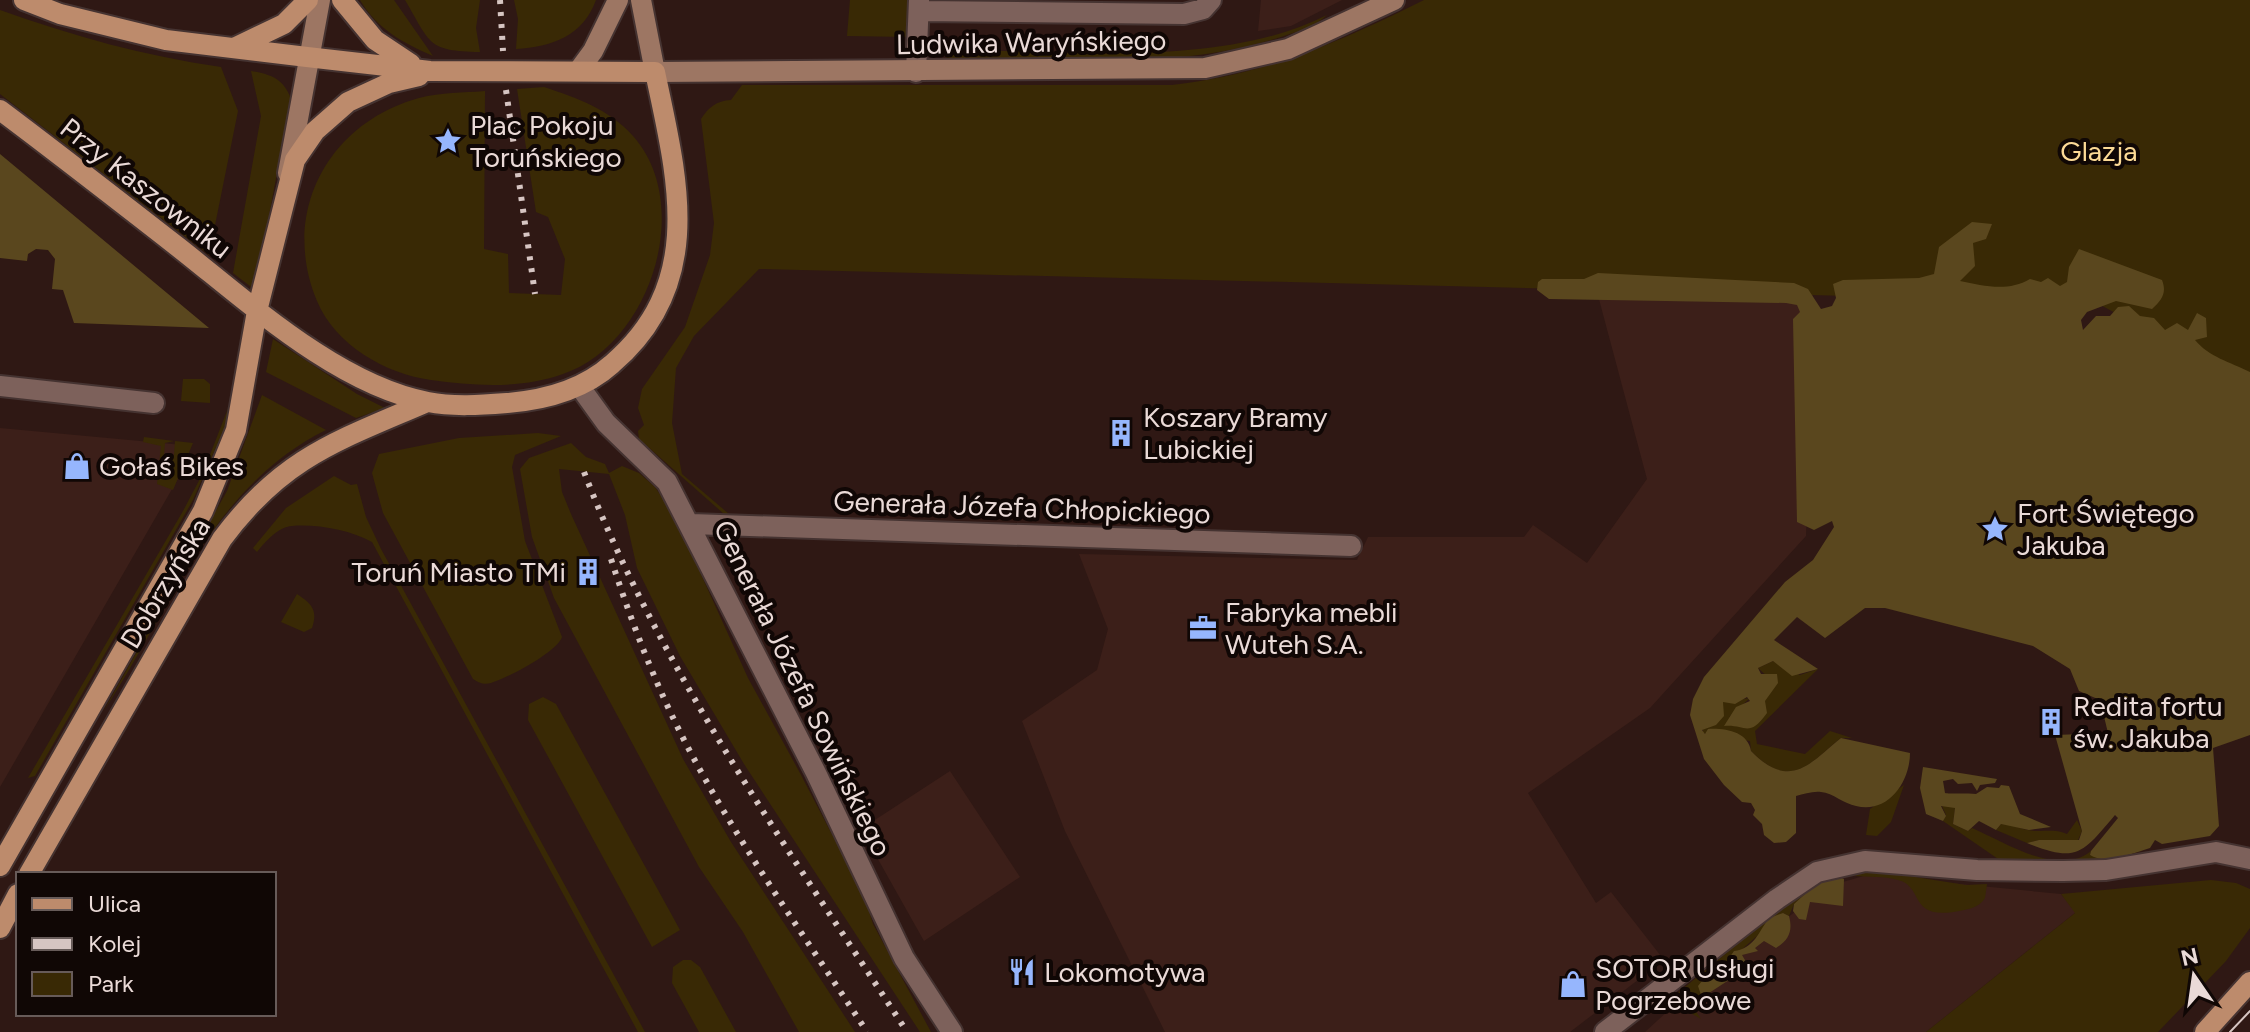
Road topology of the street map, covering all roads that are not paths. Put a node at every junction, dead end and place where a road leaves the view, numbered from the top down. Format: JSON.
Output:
{"nodes":[{"id":1,"x":24,"y":0,"type":"edge"},
{"id":2,"x":308,"y":0,"type":"edge"},
{"id":3,"x":320,"y":0,"type":"edge"},
{"id":4,"x":342,"y":0,"type":"edge"},
{"id":5,"x":618,"y":0,"type":"edge"},
{"id":6,"x":641,"y":0,"type":"edge"},
{"id":7,"x":1211,"y":0,"type":"edge"},
{"id":8,"x":1394,"y":0,"type":"edge"},
{"id":9,"x":919,"y":5,"type":"edge"},
{"id":10,"x":232,"y":48,"type":"junction"},
{"id":11,"x":307,"y":57,"type":"junction"},
{"id":12,"x":579,"y":70,"type":"junction"},
{"id":13,"x":430,"y":71,"type":"junction"},
{"id":14,"x":655,"y":72,"type":"junction"},
{"id":15,"x":916,"y":72,"type":"junction"},
{"id":16,"x":0,"y":110,"type":"edge"},
{"id":17,"x":287,"y":182,"type":"junction"},
{"id":18,"x":257,"y":311,"type":"junction"},
{"id":19,"x":0,"y":386,"type":"edge"},
{"id":20,"x":580,"y":387,"type":"junction"},
{"id":21,"x":427,"y":402,"type":"junction"},
{"id":22,"x":154,"y":403,"type":"dead end"},
{"id":23,"x":691,"y":524,"type":"junction"},
{"id":24,"x":1351,"y":546,"type":"dead end"},
{"id":25,"x":2250,"y":859,"type":"edge"},
{"id":26,"x":0,"y":866,"type":"edge"},
{"id":27,"x":30,"y":872,"type":"edge"},
{"id":28,"x":16,"y":898,"type":"edge"},
{"id":29,"x":0,"y":928,"type":"edge"},
{"id":30,"x":2250,"y":982,"type":"edge"},
{"id":31,"x":952,"y":1032,"type":"edge"},
{"id":32,"x":1605,"y":1032,"type":"edge"},
{"id":33,"x":2205,"y":1032,"type":"edge"}],
"edges":[{"from":1,"to":10,"type":"main road"},
{"from":2,"to":10,"type":"main road"},
{"from":3,"to":11,"type":"street"},
{"from":4,"to":13,"type":"main road"},
{"from":5,"to":12,"type":"street"},
{"from":6,"to":14,"type":"street"},
{"from":7,"to":9,"type":"street"},
{"from":8,"to":15,"type":"street","name":"Ludwika Waryńskiego"},
{"from":9,"to":15,"type":"street"},
{"from":10,"to":11,"type":"main road"},
{"from":11,"to":13,"type":"main road"},
{"from":11,"to":17,"type":"street"},
{"from":12,"to":13,"type":"main road"},
{"from":12,"to":14,"type":"main road"},
{"from":13,"to":17,"type":"main road"},
{"from":14,"to":15,"type":"street","name":"Ludwika Waryńskiego"},
{"from":14,"to":20,"type":"main road"},
{"from":16,"to":18,"type":"main road","name":"Przy Kaszowniku"},
{"from":17,"to":18,"type":"main road"},
{"from":18,"to":21,"type":"main road"},
{"from":18,"to":26,"type":"main road","name":"Dobrzyńska"},
{"from":19,"to":22,"type":"street"},
{"from":20,"to":21,"type":"main road"},
{"from":20,"to":23,"type":"street","name":"Generała Józefa Sowińskiego"},
{"from":21,"to":27,"type":"main road","name":"Dobrzyńska"},
{"from":23,"to":24,"type":"street","name":"Generała Józefa Chłopickiego"},
{"from":23,"to":31,"type":"street","name":"Generała Józefa Sowińskiego"},
{"from":25,"to":32,"type":"street"},
{"from":28,"to":29,"type":"main road"},
{"from":30,"to":33,"type":"main road"}]}
